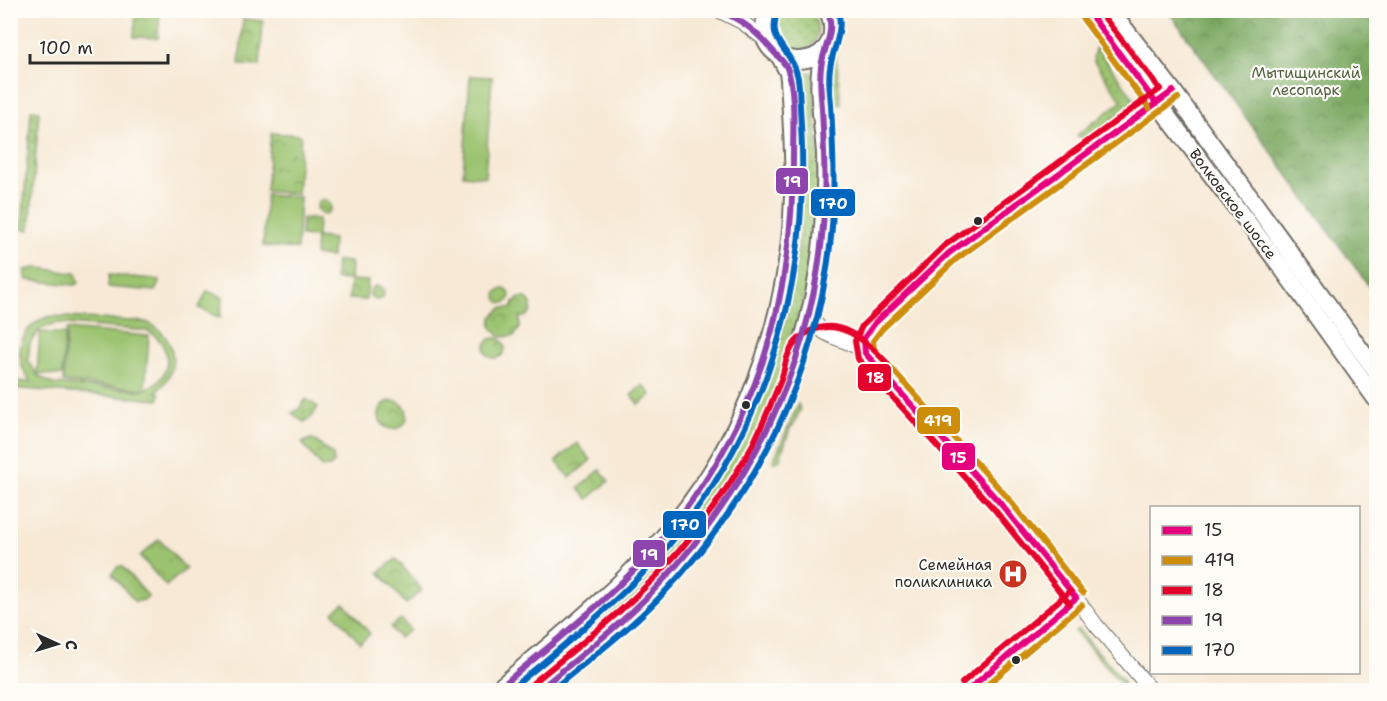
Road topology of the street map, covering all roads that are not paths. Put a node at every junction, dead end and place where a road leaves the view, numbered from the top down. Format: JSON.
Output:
{"nodes":[{"id":1,"x":754,"y":10,"type":"edge"},
{"id":2,"x":769,"y":10,"type":"edge"},
{"id":3,"x":828,"y":10,"type":"edge"},
{"id":4,"x":1087,"y":10,"type":"edge"},
{"id":5,"x":1110,"y":10,"type":"edge"},
{"id":6,"x":719,"y":11,"type":"edge"},
{"id":7,"x":766,"y":40,"type":"junction"},
{"id":8,"x":824,"y":50,"type":"junction"},
{"id":9,"x":780,"y":57,"type":"junction"},
{"id":10,"x":1173,"y":91,"type":"junction"},
{"id":11,"x":1156,"y":103,"type":"junction"},
{"id":12,"x":811,"y":306,"type":"junction"},
{"id":13,"x":868,"y":332,"type":"junction"},
{"id":14,"x":830,"y":336,"type":"junction"},
{"id":15,"x":845,"y":340,"type":"junction"},
{"id":16,"x":865,"y":353,"type":"junction"},
{"id":17,"x":798,"y":354,"type":"junction"},
{"id":18,"x":1377,"y":371,"type":"edge"},
{"id":19,"x":1377,"y":399,"type":"edge"},
{"id":20,"x":1076,"y":598,"type":"junction"},
{"id":21,"x":497,"y":690,"type":"edge"},
{"id":22,"x":539,"y":690,"type":"edge"},
{"id":23,"x":968,"y":690,"type":"edge"},
{"id":24,"x":1151,"y":690,"type":"edge"}],
"edges":[{"from":1,"to":6,"type":"street"},
{"from":2,"to":7,"type":"main road"},
{"from":3,"to":8,"type":"main road"},
{"from":4,"to":11,"type":"main road","name":"Волковское шоссе"},
{"from":5,"to":10,"type":"main road","name":"Волковское шоссе"},
{"from":6,"to":7,"type":"street"},
{"from":7,"to":9,"type":"main road"},
{"from":8,"to":9,"type":"main road"},
{"from":8,"to":12,"type":"main road"},
{"from":9,"to":21,"type":"main road"},
{"from":10,"to":11,"type":"street"},
{"from":10,"to":18,"type":"main road","name":"Волковское шоссе"},
{"from":11,"to":13,"type":"street"},
{"from":11,"to":19,"type":"main road","name":"Волковское шоссе"},
{"from":12,"to":14,"type":"street"},
{"from":12,"to":17,"type":"main road"},
{"from":13,"to":15,"type":"street"},
{"from":13,"to":16,"type":"street"},
{"from":14,"to":15,"type":"street"},
{"from":14,"to":17,"type":"street"},
{"from":15,"to":16,"type":"street"},
{"from":16,"to":20,"type":"street"},
{"from":17,"to":22,"type":"main road"},
{"from":20,"to":23,"type":"street"},
{"from":20,"to":24,"type":"street"}]}
